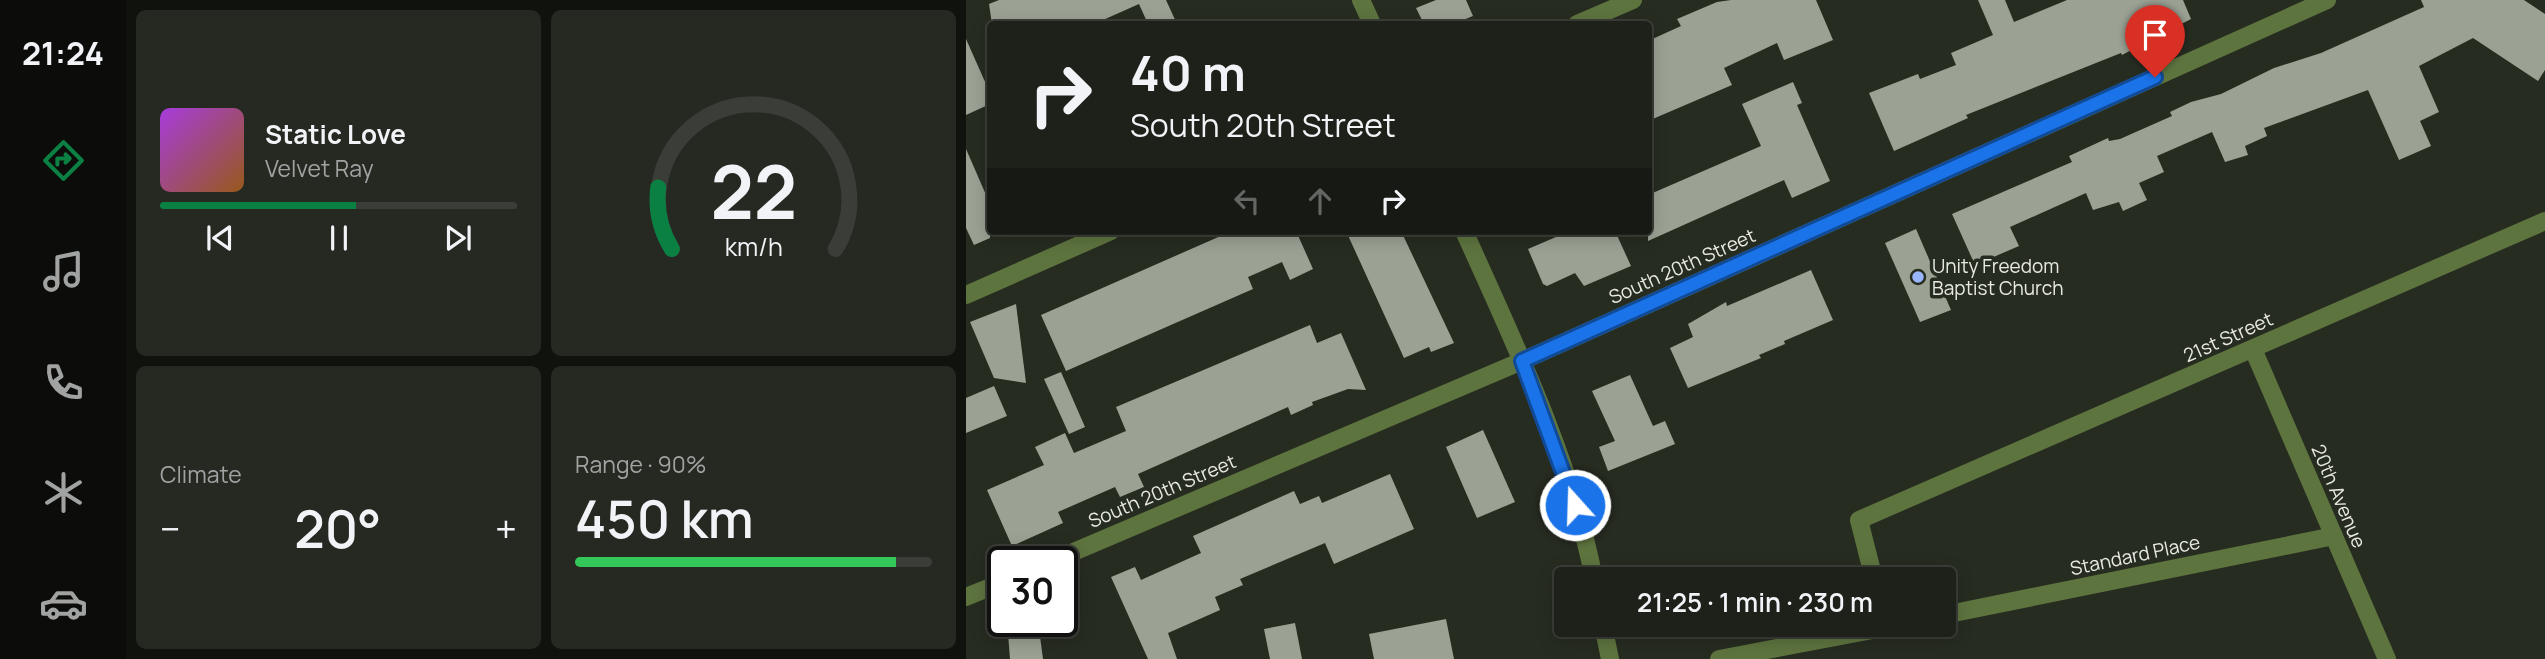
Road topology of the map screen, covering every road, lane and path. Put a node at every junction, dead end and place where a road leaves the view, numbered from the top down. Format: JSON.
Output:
{"nodes":[{"id":1,"x":1361,"y":0,"type":"edge"},
{"id":2,"x":1633,"y":0,"type":"edge"},
{"id":3,"x":2327,"y":0,"type":"edge"},
{"id":4,"x":1371,"y":21,"type":"edge"},
{"id":5,"x":1584,"y":21,"type":"edge"},
{"id":6,"x":2545,"y":221,"type":"edge"},
{"id":7,"x":1102,"y":235,"type":"edge"},
{"id":8,"x":1466,"y":235,"type":"edge"},
{"id":9,"x":966,"y":295,"type":"edge"},
{"id":10,"x":2253,"y":349,"type":"junction"},
{"id":11,"x":1522,"y":361,"type":"junction"},
{"id":12,"x":2334,"y":536,"type":"junction"},
{"id":13,"x":1078,"y":550,"type":"edge"},
{"id":14,"x":1592,"y":567,"type":"edge"},
{"id":15,"x":1871,"y":567,"type":"edge"},
{"id":16,"x":987,"y":588,"type":"edge"},
{"id":17,"x":966,"y":597,"type":"edge"},
{"id":18,"x":1956,"y":613,"type":"edge"},
{"id":19,"x":1605,"y":637,"type":"edge"},
{"id":20,"x":1833,"y":637,"type":"edge"},
{"id":21,"x":1610,"y":659,"type":"edge"},
{"id":22,"x":1719,"y":659,"type":"edge"},
{"id":23,"x":2387,"y":659,"type":"edge"}],
"edges":[{"from":1,"to":4,"type":"street"},
{"from":2,"to":5,"type":"street"},
{"from":3,"to":11,"type":"street","name":"South 20th Street"},
{"from":6,"to":10,"type":"street","name":"21st Street"},
{"from":7,"to":9,"type":"street"},
{"from":8,"to":11,"type":"street"},
{"from":10,"to":12,"type":"street","name":"20th Avenue"},
{"from":10,"to":15,"type":"street","name":"21st Street"},
{"from":11,"to":13,"type":"street","name":"South 20th Street"},
{"from":11,"to":14,"type":"street"},
{"from":12,"to":18,"type":"street","name":"Standard Place"},
{"from":12,"to":23,"type":"street","name":"20th Avenue"},
{"from":16,"to":17,"type":"street"},
{"from":19,"to":21,"type":"street"},
{"from":20,"to":22,"type":"street"}]}
